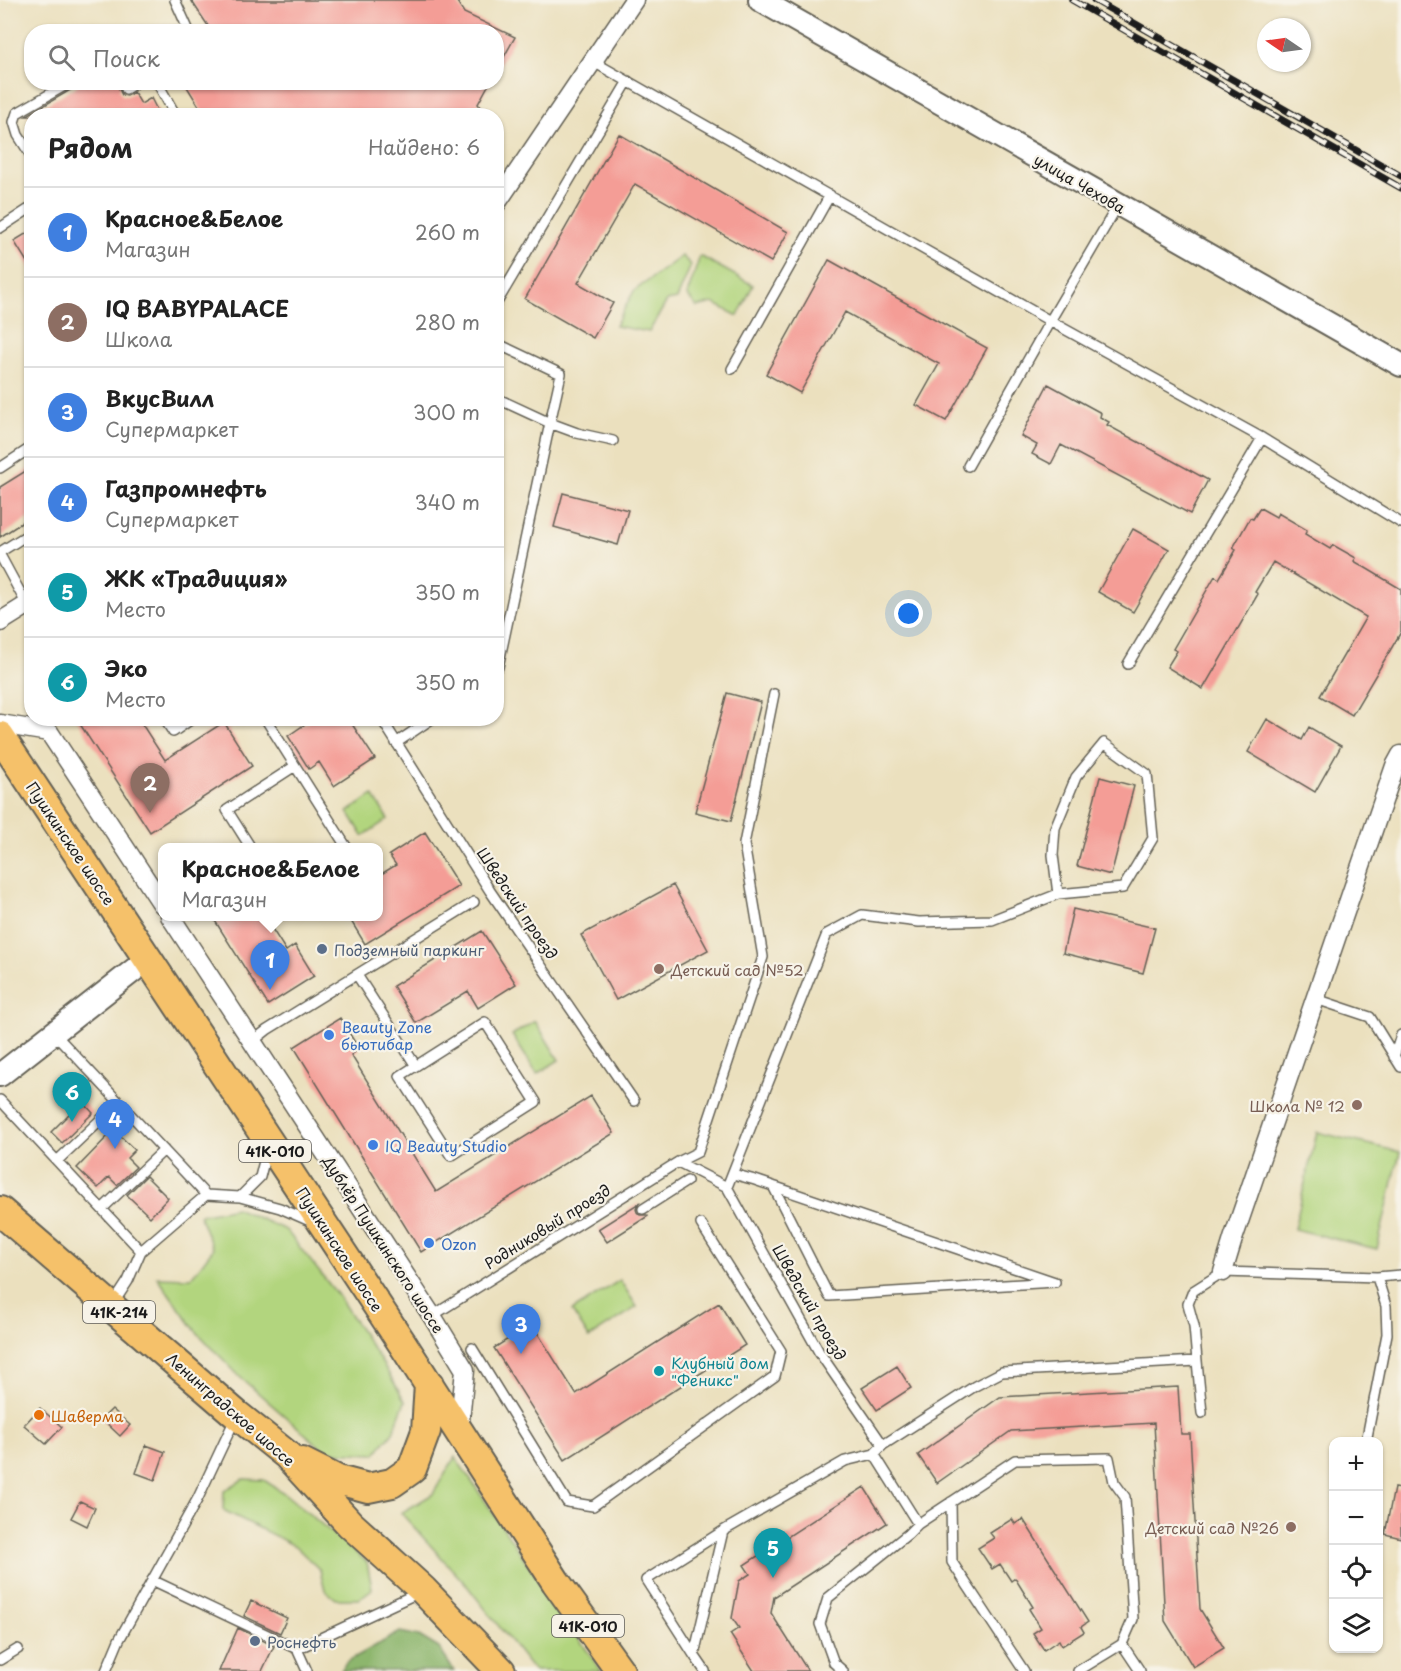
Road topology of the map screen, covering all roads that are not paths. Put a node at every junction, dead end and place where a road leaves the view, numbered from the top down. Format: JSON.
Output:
{"nodes":[{"id":1,"x":175,"y":0,"type":"edge"},
{"id":2,"x":634,"y":0,"type":"edge"},
{"id":3,"x":760,"y":0,"type":"edge"},
{"id":4,"x":186,"y":24,"type":"edge"},
{"id":5,"x":592,"y":61,"type":"junction"},
{"id":6,"x":628,"y":81,"type":"junction"},
{"id":7,"x":57,"y":90,"type":"edge"},
{"id":8,"x":161,"y":90,"type":"edge"},
{"id":9,"x":26,"y":108,"type":"edge"},
{"id":10,"x":172,"y":108,"type":"edge"},
{"id":11,"x":24,"y":109,"type":"edge"},
{"id":12,"x":24,"y":144,"type":"edge"},
{"id":13,"x":504,"y":192,"type":"edge"},
{"id":14,"x":830,"y":195,"type":"junction"},
{"id":15,"x":1118,"y":205,"type":"junction"},
{"id":16,"x":24,"y":212,"type":"edge"},
{"id":17,"x":0,"y":228,"type":"edge"},
{"id":18,"x":504,"y":290,"type":"edge"},
{"id":19,"x":1050,"y":321,"type":"junction"},
{"id":20,"x":504,"y":347,"type":"edge"},
{"id":21,"x":1401,"y":365,"type":"edge"},
{"id":22,"x":732,"y":369,"type":"dead end"},
{"id":23,"x":504,"y":402,"type":"edge"},
{"id":24,"x":550,"y":423,"type":"junction"},
{"id":25,"x":1262,"y":438,"type":"junction"},
{"id":26,"x":614,"y":441,"type":"dead end"},
{"id":27,"x":24,"y":452,"type":"edge"},
{"id":28,"x":968,"y":466,"type":"dead end"},
{"id":29,"x":0,"y":468,"type":"edge"},
{"id":30,"x":1401,"y":523,"type":"edge"},
{"id":31,"x":24,"y":537,"type":"edge"},
{"id":32,"x":0,"y":553,"type":"edge"},
{"id":33,"x":24,"y":595,"type":"edge"},
{"id":34,"x":24,"y":607,"type":"edge"},
{"id":35,"x":0,"y":622,"type":"edge"},
{"id":36,"x":504,"y":639,"type":"edge"},
{"id":37,"x":1128,"y":664,"type":"dead end"},
{"id":38,"x":774,"y":694,"type":"dead end"},
{"id":39,"x":0,"y":723,"type":"edge"},
{"id":40,"x":169,"y":726,"type":"edge"},
{"id":41,"x":182,"y":726,"type":"edge"},
{"id":42,"x":270,"y":726,"type":"edge"},
{"id":43,"x":386,"y":726,"type":"edge"},
{"id":44,"x":421,"y":726,"type":"edge"},
{"id":45,"x":0,"y":736,"type":"edge"},
{"id":46,"x":396,"y":743,"type":"junction"},
{"id":47,"x":1401,"y":755,"type":"edge"},
{"id":48,"x":295,"y":766,"type":"junction"},
{"id":49,"x":248,"y":843,"type":"edge"},
{"id":50,"x":344,"y":843,"type":"edge"},
{"id":51,"x":1058,"y":894,"type":"junction"},
{"id":52,"x":158,"y":898,"type":"edge"},
{"id":53,"x":474,"y":902,"type":"dead end"},
{"id":54,"x":173,"y":921,"type":"edge"},
{"id":55,"x":148,"y":959,"type":"junction"},
{"id":56,"x":357,"y":975,"type":"junction"},
{"id":57,"x":1316,"y":999,"type":"junction"},
{"id":58,"x":54,"y":1033,"type":"junction"},
{"id":59,"x":1401,"y":1035,"type":"edge"},
{"id":60,"x":252,"y":1042,"type":"junction"},
{"id":61,"x":1394,"y":1057,"type":"junction"},
{"id":62,"x":416,"y":1066,"type":"junction"},
{"id":63,"x":1401,"y":1067,"type":"edge"},
{"id":64,"x":0,"y":1075,"type":"edge"},
{"id":65,"x":0,"y":1100,"type":"edge"},
{"id":66,"x":634,"y":1101,"type":"dead end"},
{"id":67,"x":119,"y":1102,"type":"junction"},
{"id":68,"x":269,"y":1141,"type":"junction"},
{"id":69,"x":164,"y":1150,"type":"junction"},
{"id":70,"x":57,"y":1161,"type":"junction"},
{"id":71,"x":678,"y":1162,"type":"junction"},
{"id":72,"x":734,"y":1173,"type":"junction"},
{"id":73,"x":687,"y":1181,"type":"dead end"},
{"id":74,"x":772,"y":1186,"type":"junction"},
{"id":75,"x":727,"y":1187,"type":"junction"},
{"id":76,"x":206,"y":1195,"type":"junction"},
{"id":77,"x":240,"y":1197,"type":"junction"},
{"id":78,"x":102,"y":1209,"type":"junction"},
{"id":79,"x":643,"y":1209,"type":"dead end"},
{"id":80,"x":0,"y":1211,"type":"edge"},
{"id":81,"x":701,"y":1224,"type":"dead end"},
{"id":82,"x":325,"y":1227,"type":"junction"},
{"id":83,"x":141,"y":1251,"type":"junction"},
{"id":84,"x":1223,"y":1272,"type":"junction"},
{"id":85,"x":1401,"y":1275,"type":"edge"},
{"id":86,"x":1377,"y":1277,"type":"junction"},
{"id":87,"x":112,"y":1306,"type":"junction"},
{"id":88,"x":432,"y":1316,"type":"junction"},
{"id":89,"x":472,"y":1348,"type":"dead end"},
{"id":90,"x":1197,"y":1361,"type":"junction"},
{"id":91,"x":429,"y":1384,"type":"junction"},
{"id":92,"x":1202,"y":1413,"type":"dead end"},
{"id":93,"x":237,"y":1414,"type":"junction"},
{"id":94,"x":459,"y":1431,"type":"junction"},
{"id":95,"x":1367,"y":1437,"type":"edge"},
{"id":96,"x":883,"y":1445,"type":"junction"},
{"id":97,"x":874,"y":1454,"type":"junction"},
{"id":98,"x":287,"y":1455,"type":"junction"},
{"id":99,"x":951,"y":1502,"type":"junction"},
{"id":100,"x":918,"y":1524,"type":"junction"},
{"id":101,"x":723,"y":1531,"type":"junction"},
{"id":102,"x":152,"y":1580,"type":"junction"},
{"id":103,"x":423,"y":1590,"type":"junction"},
{"id":104,"x":1122,"y":1644,"type":"junction"},
{"id":105,"x":297,"y":1648,"type":"junction"},
{"id":106,"x":18,"y":1649,"type":"dead end"},
{"id":107,"x":694,"y":1655,"type":"junction"},
{"id":108,"x":0,"y":1660,"type":"edge"},
{"id":109,"x":106,"y":1671,"type":"edge"},
{"id":110,"x":307,"y":1671,"type":"edge"},
{"id":111,"x":501,"y":1671,"type":"edge"},
{"id":112,"x":620,"y":1671,"type":"edge"},
{"id":113,"x":705,"y":1671,"type":"edge"},
{"id":114,"x":843,"y":1671,"type":"edge"},
{"id":115,"x":1024,"y":1671,"type":"edge"},
{"id":116,"x":1078,"y":1671,"type":"edge"},
{"id":117,"x":1140,"y":1671,"type":"edge"}],
"edges":[{"from":1,"to":4,"type":"lane"},
{"from":2,"to":5,"type":"street"},
{"from":3,"to":15,"type":"street","name":"улица Чехова"},
{"from":5,"to":6,"type":"lane"},
{"from":5,"to":13,"type":"street"},
{"from":6,"to":14,"type":"lane"},
{"from":6,"to":18,"type":"lane"},
{"from":7,"to":9,"type":"lane"},
{"from":8,"to":10,"type":"lane"},
{"from":11,"to":12,"type":"lane"},
{"from":14,"to":19,"type":"lane"},
{"from":14,"to":22,"type":"lane"},
{"from":15,"to":19,"type":"lane"},
{"from":15,"to":21,"type":"street","name":"улица Чехова"},
{"from":16,"to":17,"type":"lane"},
{"from":19,"to":25,"type":"lane"},
{"from":19,"to":28,"type":"lane"},
{"from":20,"to":24,"type":"lane"},
{"from":23,"to":24,"type":"lane"},
{"from":24,"to":26,"type":"lane"},
{"from":24,"to":36,"type":"lane"},
{"from":25,"to":30,"type":"lane"},
{"from":25,"to":37,"type":"lane"},
{"from":27,"to":29,"type":"lane"},
{"from":31,"to":32,"type":"lane"},
{"from":32,"to":33,"type":"lane"},
{"from":34,"to":35,"type":"street"},
{"from":38,"to":71,"type":"lane","name":"Родниковый проезд"},
{"from":39,"to":52,"type":"street"},
{"from":40,"to":41,"type":"lane"},
{"from":42,"to":48,"type":"lane"},
{"from":43,"to":46,"type":"lane","name":"Шведский проезд"},
{"from":44,"to":46,"type":"lane"},
{"from":45,"to":55,"type":"main road","name":"Пушкинское шоссе","number":"41К-010"},
{"from":46,"to":66,"type":"lane","name":"Шведский проезд"},
{"from":47,"to":57,"type":"street"},
{"from":48,"to":49,"type":"lane"},
{"from":48,"to":50,"type":"lane"},
{"from":51,"to":51,"type":"lane"},
{"from":51,"to":72,"type":"lane"},
{"from":53,"to":56,"type":"lane"},
{"from":54,"to":60,"type":"street","name":"Дублёр Пушкинского шоссе"},
{"from":55,"to":58,"type":"street"},
{"from":55,"to":68,"type":"main road","name":"Пушкинское шоссе","number":"41К-010"},
{"from":56,"to":60,"type":"lane"},
{"from":56,"to":62,"type":"lane"},
{"from":57,"to":61,"type":"lane"},
{"from":57,"to":84,"type":"street"},
{"from":58,"to":64,"type":"street"},
{"from":58,"to":67,"type":"lane"},
{"from":59,"to":61,"type":"lane"},
{"from":60,"to":88,"type":"street","name":"Дублёр Пушкинского шоссе"},
{"from":61,"to":63,"type":"lane"},
{"from":62,"to":62,"type":"lane"},
{"from":65,"to":70,"type":"lane"},
{"from":67,"to":69,"type":"lane"},
{"from":67,"to":70,"type":"lane"},
{"from":68,"to":77,"type":"lane"},
{"from":68,"to":82,"type":"main road","name":"Пушкинское шоссе","number":"41К-010"},
{"from":69,"to":76,"type":"lane"},
{"from":69,"to":78,"type":"lane"},
{"from":70,"to":78,"type":"lane"},
{"from":71,"to":75,"type":"lane"},
{"from":71,"to":88,"type":"lane","name":"Родниковый проезд"},
{"from":72,"to":74,"type":"lane"},
{"from":72,"to":75,"type":"lane"},
{"from":73,"to":79,"type":"lane"},
{"from":74,"to":74,"type":"lane"},
{"from":75,"to":96,"type":"lane","name":"Шведский проезд"},
{"from":76,"to":77,"type":"lane"},
{"from":76,"to":83,"type":"lane"},
{"from":77,"to":82,"type":"lane"},
{"from":78,"to":83,"type":"lane"},
{"from":80,"to":87,"type":"main road","name":"Ленинградское шоссе","number":"41К-214"},
{"from":81,"to":89,"type":"lane"},
{"from":82,"to":91,"type":"main road","name":"Пушкинское шоссе","number":"41К-010"},
{"from":83,"to":87,"type":"lane"},
{"from":84,"to":86,"type":"lane"},
{"from":84,"to":90,"type":"lane"},
{"from":85,"to":86,"type":"lane"},
{"from":86,"to":95,"type":"lane"},
{"from":87,"to":93,"type":"main road","name":"Ленинградское шоссе","number":"41К-214"},
{"from":88,"to":94,"type":"street","name":"Дублёр Пушкинского шоссе"},
{"from":90,"to":92,"type":"lane"},
{"from":90,"to":96,"type":"lane"},
{"from":91,"to":94,"type":"main road","name":"Пушкинское шоссе","number":"41К-010"},
{"from":91,"to":98,"type":"main road"},
{"from":93,"to":98,"type":"main road","name":"Ленинградское шоссе","number":"41К-214"},
{"from":93,"to":102,"type":"lane"},
{"from":94,"to":112,"type":"main road","name":"Пушкинское шоссе","number":"41К-010"},
{"from":96,"to":97,"type":"lane"},
{"from":97,"to":100,"type":"lane"},
{"from":97,"to":101,"type":"lane"},
{"from":98,"to":103,"type":"main road","name":"Ленинградское шоссе","number":"41К-214"},
{"from":99,"to":100,"type":"lane"},
{"from":99,"to":104,"type":"lane"},
{"from":99,"to":115,"type":"lane"},
{"from":100,"to":114,"type":"lane"},
{"from":101,"to":107,"type":"lane"},
{"from":101,"to":107,"type":"lane"},
{"from":102,"to":105,"type":"lane"},
{"from":102,"to":109,"type":"lane"},
{"from":103,"to":105,"type":"lane"},
{"from":103,"to":111,"type":"main road","name":"Ленинградское шоссе","number":"41К-214"},
{"from":104,"to":116,"type":"lane"},
{"from":104,"to":117,"type":"lane"},
{"from":105,"to":110,"type":"lane"},
{"from":106,"to":108,"type":"lane"},
{"from":107,"to":113,"type":"lane"}]}
